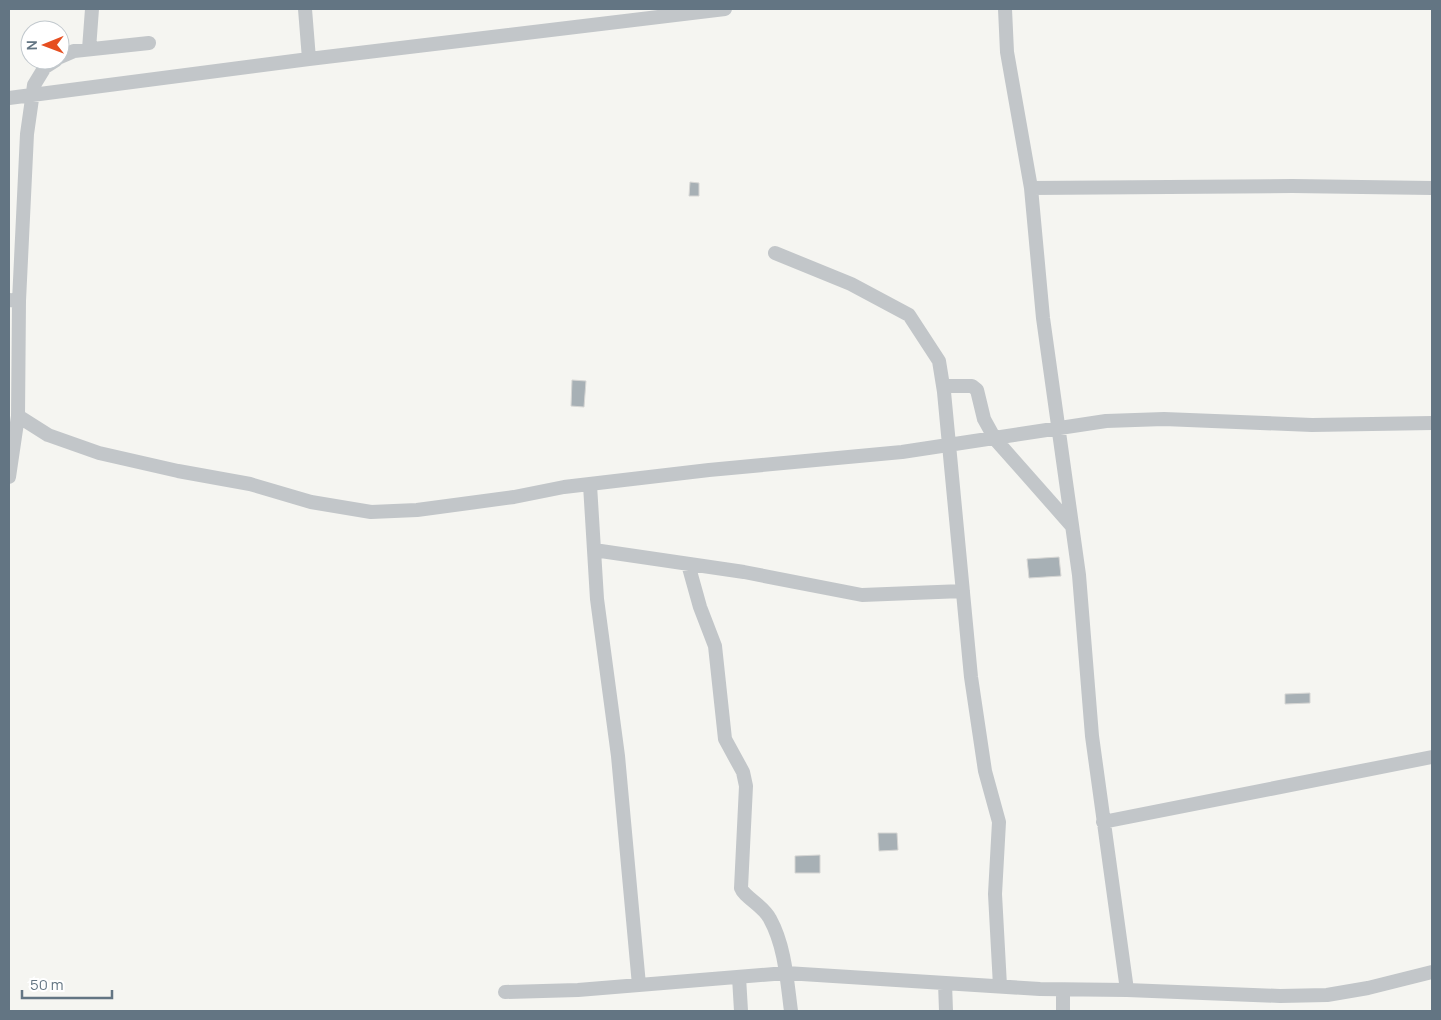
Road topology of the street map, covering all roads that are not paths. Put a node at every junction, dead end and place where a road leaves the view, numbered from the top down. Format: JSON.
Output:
{"nodes":[{"id":1,"x":92,"y":9,"type":"edge"},
{"id":2,"x":304,"y":9,"type":"edge"},
{"id":3,"x":725,"y":9,"type":"edge"},
{"id":4,"x":1005,"y":9,"type":"edge"},
{"id":5,"x":149,"y":42,"type":"dead end"},
{"id":6,"x":89,"y":49,"type":"junction"},
{"id":7,"x":70,"y":53,"type":"edge"},
{"id":8,"x":309,"y":59,"type":"junction"},
{"id":9,"x":43,"y":70,"type":"edge"},
{"id":10,"x":32,"y":97,"type":"junction"},
{"id":11,"x":9,"y":98,"type":"edge"},
{"id":12,"x":1032,"y":188,"type":"junction"},
{"id":13,"x":1432,"y":188,"type":"edge"},
{"id":14,"x":775,"y":253,"type":"dead end"},
{"id":15,"x":14,"y":301,"type":"edge"},
{"id":16,"x":943,"y":386,"type":"junction"},
{"id":17,"x":18,"y":416,"type":"junction"},
{"id":18,"x":1432,"y":424,"type":"edge"},
{"id":19,"x":1057,"y":429,"type":"junction"},
{"id":20,"x":995,"y":439,"type":"junction"},
{"id":21,"x":948,"y":446,"type":"junction"},
{"id":22,"x":9,"y":477,"type":"edge"},
{"id":23,"x":590,"y":485,"type":"junction"},
{"id":24,"x":1071,"y":525,"type":"junction"},
{"id":25,"x":594,"y":550,"type":"junction"},
{"id":26,"x":688,"y":564,"type":"junction"},
{"id":27,"x":963,"y":591,"type":"junction"},
{"id":28,"x":1432,"y":757,"type":"edge"},
{"id":29,"x":1103,"y":822,"type":"junction"},
{"id":30,"x":1432,"y":972,"type":"edge"},
{"id":31,"x":786,"y":973,"type":"junction"},
{"id":32,"x":739,"y":977,"type":"junction"},
{"id":33,"x":945,"y":983,"type":"junction"},
{"id":34,"x":639,"y":985,"type":"junction"},
{"id":35,"x":1000,"y":986,"type":"junction"},
{"id":36,"x":1063,"y":990,"type":"junction"},
{"id":37,"x":1127,"y":990,"type":"junction"},
{"id":38,"x":505,"y":992,"type":"dead end"},
{"id":39,"x":741,"y":1011,"type":"edge"},
{"id":40,"x":791,"y":1011,"type":"edge"},
{"id":41,"x":946,"y":1011,"type":"edge"},
{"id":42,"x":1063,"y":1011,"type":"edge"}],
"edges":[{"from":1,"to":6,"type":"street"},
{"from":2,"to":8,"type":"street"},
{"from":3,"to":8,"type":"street"},
{"from":4,"to":12,"type":"street"},
{"from":5,"to":6,"type":"street"},
{"from":6,"to":7,"type":"street"},
{"from":8,"to":10,"type":"street"},
{"from":9,"to":10,"type":"street"},
{"from":10,"to":11,"type":"street"},
{"from":10,"to":15,"type":"street"},
{"from":12,"to":13,"type":"street"},
{"from":12,"to":19,"type":"street"},
{"from":14,"to":16,"type":"street"},
{"from":15,"to":17,"type":"street"},
{"from":16,"to":20,"type":"street"},
{"from":16,"to":21,"type":"street"},
{"from":17,"to":22,"type":"street"},
{"from":17,"to":23,"type":"street"},
{"from":18,"to":19,"type":"street"},
{"from":19,"to":20,"type":"street"},
{"from":19,"to":24,"type":"street"},
{"from":20,"to":21,"type":"street"},
{"from":20,"to":24,"type":"street"},
{"from":21,"to":23,"type":"street"},
{"from":21,"to":27,"type":"street"},
{"from":23,"to":25,"type":"street"},
{"from":24,"to":29,"type":"street"},
{"from":25,"to":26,"type":"street"},
{"from":25,"to":34,"type":"street"},
{"from":26,"to":27,"type":"street"},
{"from":26,"to":31,"type":"street"},
{"from":27,"to":35,"type":"street"},
{"from":28,"to":29,"type":"street"},
{"from":29,"to":37,"type":"street"},
{"from":30,"to":37,"type":"street"},
{"from":31,"to":32,"type":"street"},
{"from":31,"to":33,"type":"street"},
{"from":31,"to":40,"type":"street"},
{"from":32,"to":34,"type":"street"},
{"from":32,"to":39,"type":"street"},
{"from":33,"to":35,"type":"street"},
{"from":33,"to":41,"type":"street"},
{"from":34,"to":38,"type":"street"},
{"from":35,"to":36,"type":"street"},
{"from":36,"to":37,"type":"street"},
{"from":36,"to":42,"type":"street"}]}
